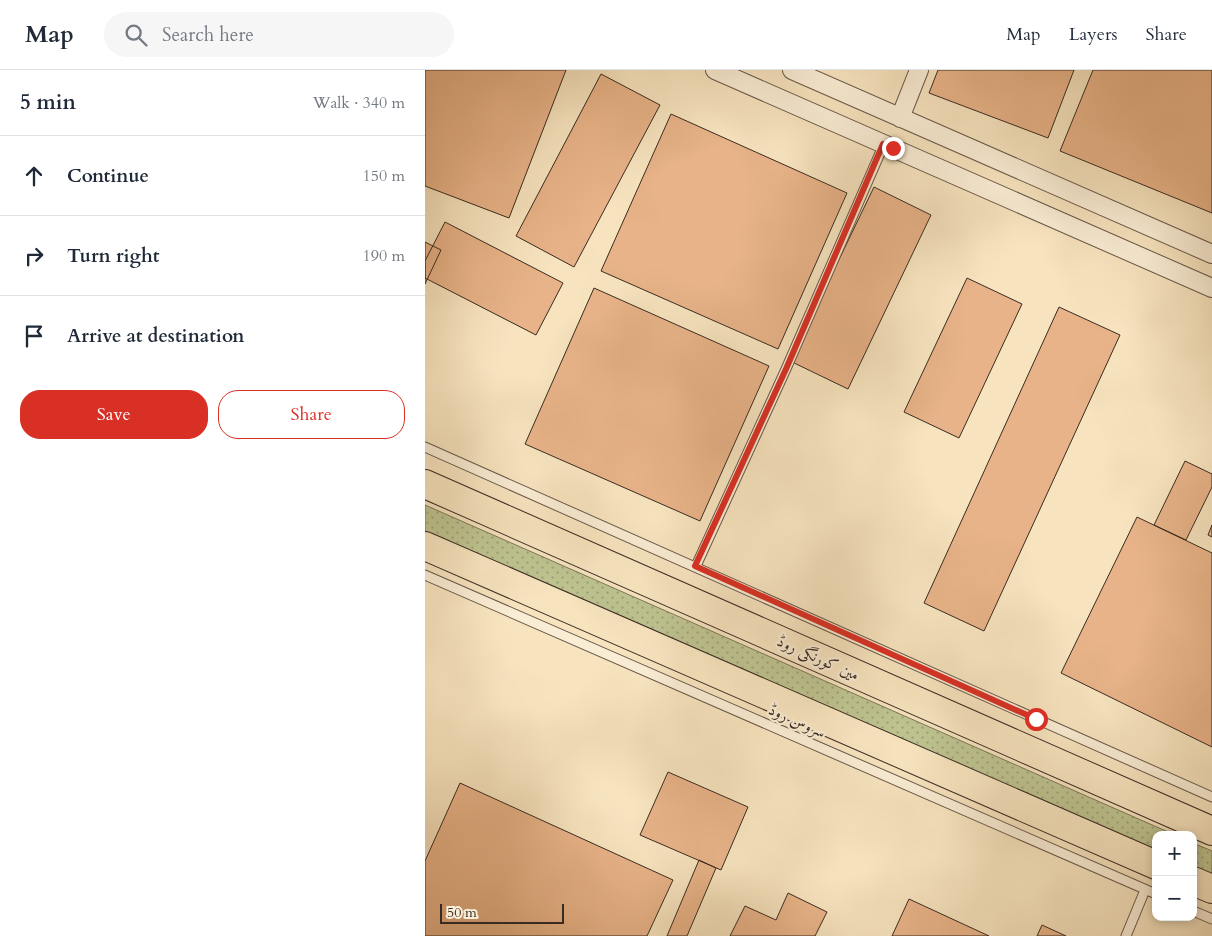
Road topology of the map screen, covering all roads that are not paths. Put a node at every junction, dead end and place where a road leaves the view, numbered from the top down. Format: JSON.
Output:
{"nodes":[{"id":1,"x":715,"y":70,"type":"edge"},
{"id":2,"x":792,"y":70,"type":"edge"},
{"id":3,"x":919,"y":70,"type":"edge"},
{"id":4,"x":742,"y":75,"type":"edge"},
{"id":5,"x":900,"y":118,"type":"junction"},
{"id":6,"x":883,"y":144,"type":"junction"},
{"id":7,"x":1212,"y":254,"type":"edge"},
{"id":8,"x":1212,"y":288,"type":"edge"},
{"id":9,"x":425,"y":447,"type":"edge"},
{"id":10,"x":425,"y":484,"type":"edge"},
{"id":11,"x":425,"y":546,"type":"edge"},
{"id":12,"x":695,"y":566,"type":"junction"},
{"id":13,"x":425,"y":575,"type":"edge"},
{"id":14,"x":1212,"y":798,"type":"edge"},
{"id":15,"x":1212,"y":831,"type":"edge"},
{"id":16,"x":1152,"y":863,"type":"edge"},
{"id":17,"x":1197,"y":883,"type":"edge"},
{"id":18,"x":1212,"y":889,"type":"edge"},
{"id":19,"x":1145,"y":890,"type":"junction"},
{"id":20,"x":1152,"y":893,"type":"edge"},
{"id":21,"x":1197,"y":913,"type":"edge"},
{"id":22,"x":1212,"y":919,"type":"edge"},
{"id":23,"x":1126,"y":936,"type":"edge"}],
"edges":[{"from":1,"to":4,"type":"street"},
{"from":2,"to":5,"type":"street"},
{"from":3,"to":5,"type":"street"},
{"from":4,"to":6,"type":"street"},
{"from":5,"to":7,"type":"street"},
{"from":6,"to":8,"type":"street"},
{"from":6,"to":12,"type":"lane"},
{"from":9,"to":12,"type":"lane"},
{"from":10,"to":15,"type":"main road","name":"مین کورنگی روڈ"},
{"from":11,"to":16,"type":"main road"},
{"from":12,"to":14,"type":"lane"},
{"from":13,"to":19,"type":"lane","name":"سروس روڈ"},
{"from":17,"to":18,"type":"main road"},
{"from":19,"to":20,"type":"lane","name":"سروس روڈ"},
{"from":19,"to":23,"type":"lane"},
{"from":21,"to":22,"type":"lane"}]}
